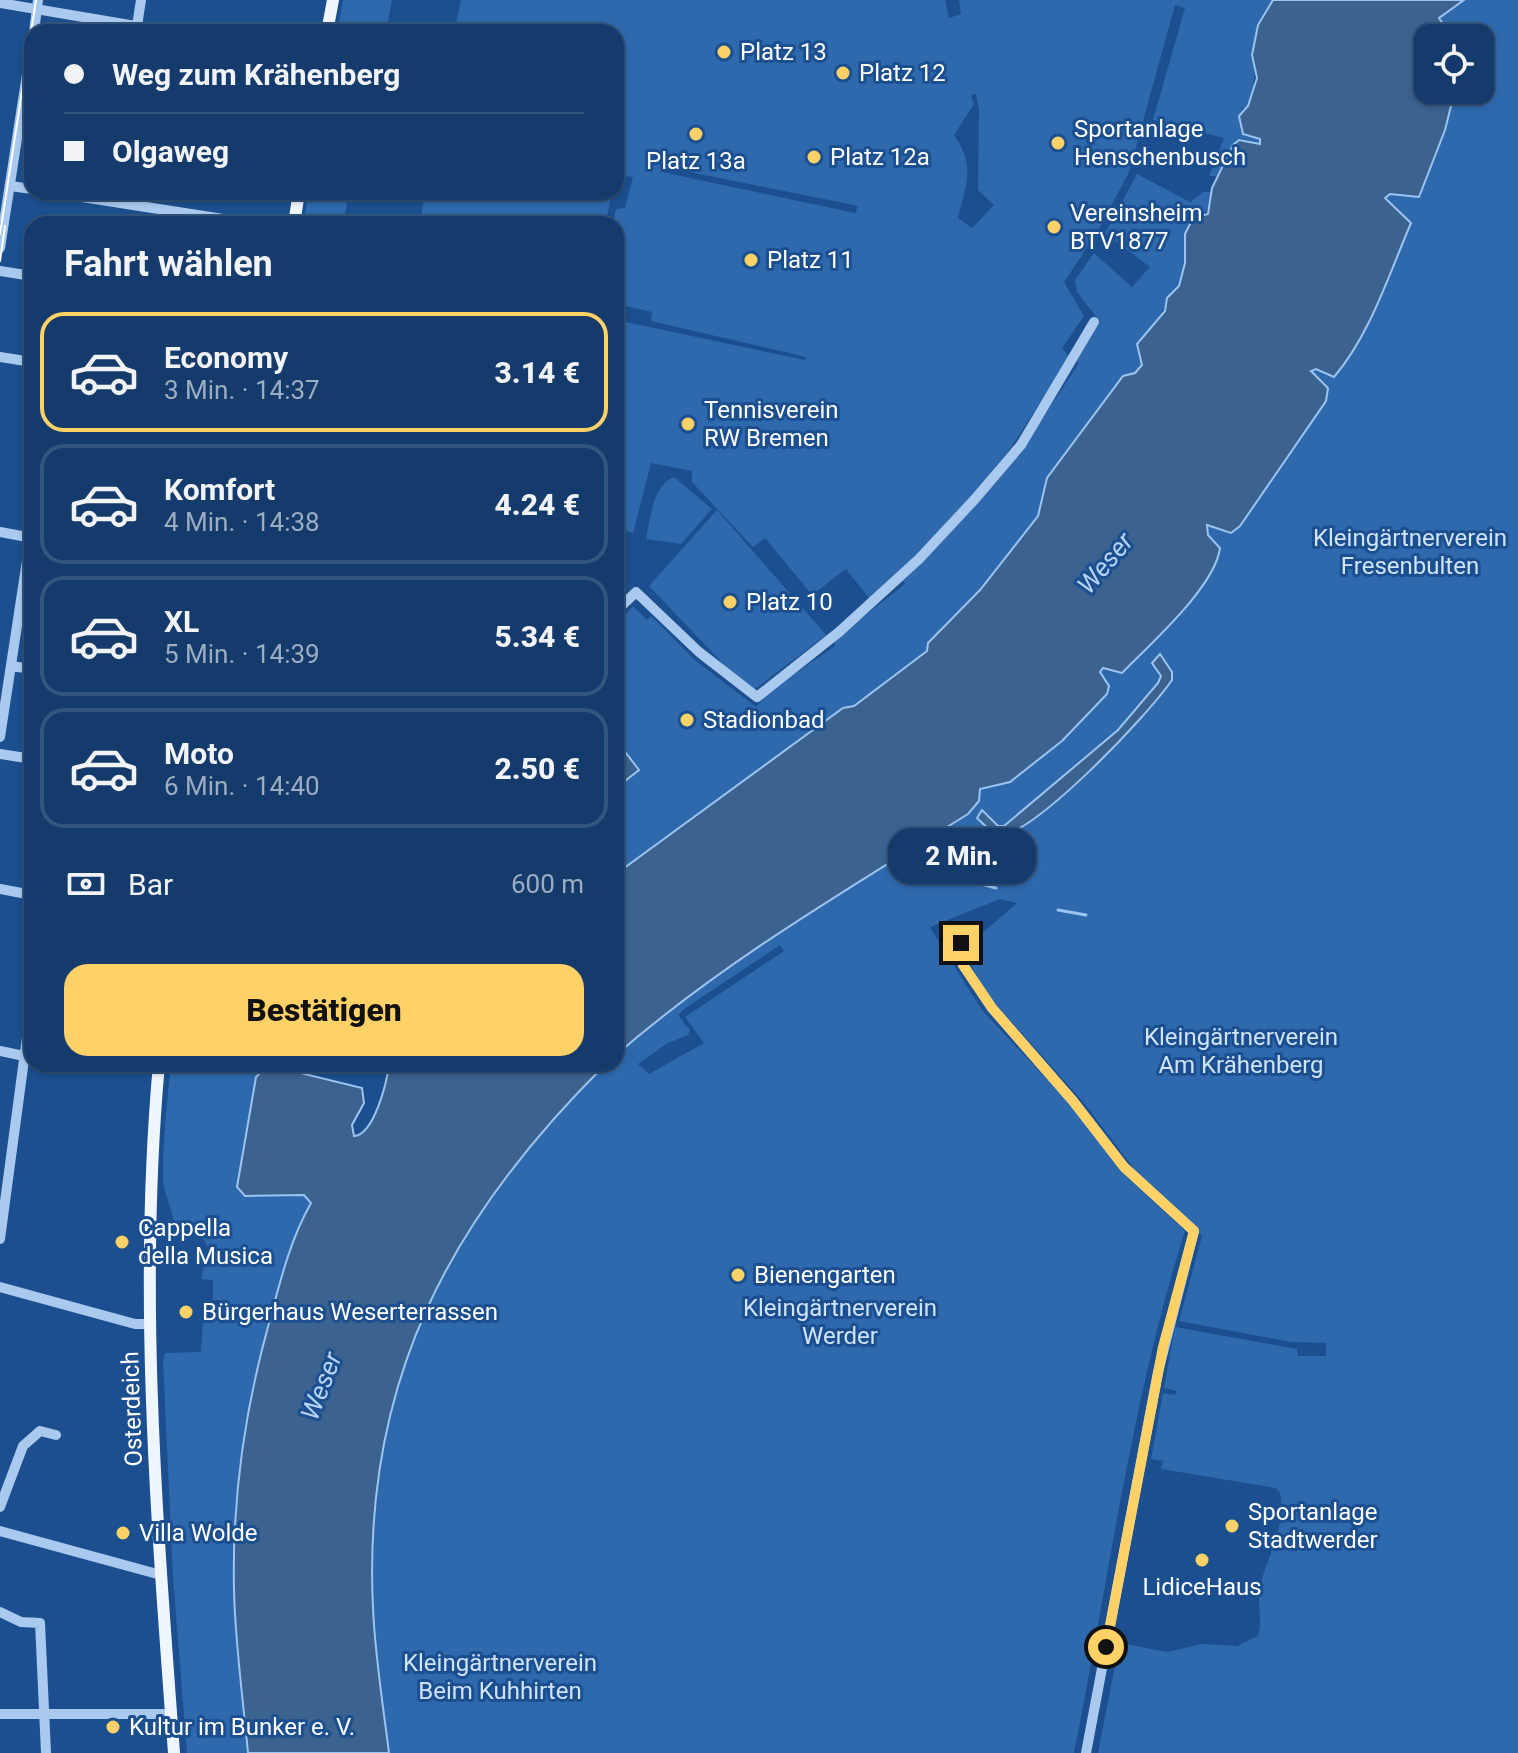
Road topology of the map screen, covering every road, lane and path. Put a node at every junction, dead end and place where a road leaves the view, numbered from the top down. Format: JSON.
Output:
{"nodes":[{"id":1,"x":141,"y":0,"type":"edge"},
{"id":2,"x":333,"y":0,"type":"edge"},
{"id":3,"x":0,"y":3,"type":"edge"},
{"id":4,"x":38,"y":5,"type":"edge"},
{"id":5,"x":128,"y":24,"type":"edge"},
{"id":6,"x":137,"y":24,"type":"edge"},
{"id":7,"x":328,"y":24,"type":"edge"},
{"id":8,"x":24,"y":120,"type":"edge"},
{"id":9,"x":10,"y":186,"type":"junction"},
{"id":10,"x":24,"y":188,"type":"edge"},
{"id":11,"x":101,"y":200,"type":"edge"},
{"id":12,"x":204,"y":216,"type":"edge"},
{"id":13,"x":0,"y":248,"type":"edge"},
{"id":14,"x":0,"y":271,"type":"edge"},
{"id":15,"x":24,"y":275,"type":"edge"},
{"id":16,"x":1094,"y":322,"type":"dead end"},
{"id":17,"x":0,"y":357,"type":"edge"},
{"id":18,"x":24,"y":361,"type":"edge"},
{"id":19,"x":0,"y":532,"type":"edge"},
{"id":20,"x":24,"y":534,"type":"edge"},
{"id":21,"x":24,"y":581,"type":"edge"},
{"id":22,"x":624,"y":603,"type":"edge"},
{"id":23,"x":11,"y":666,"type":"junction"},
{"id":24,"x":24,"y":668,"type":"edge"},
{"id":25,"x":0,"y":737,"type":"edge"},
{"id":26,"x":0,"y":754,"type":"edge"},
{"id":27,"x":24,"y":758,"type":"edge"},
{"id":28,"x":0,"y":889,"type":"edge"},
{"id":29,"x":24,"y":894,"type":"edge"},
{"id":30,"x":961,"y":943,"type":"dead end"},
{"id":31,"x":0,"y":1051,"type":"edge"},
{"id":32,"x":24,"y":1056,"type":"joint"},
{"id":33,"x":159,"y":1072,"type":"edge"},
{"id":34,"x":0,"y":1239,"type":"edge"},
{"id":35,"x":0,"y":1287,"type":"edge"},
{"id":36,"x":151,"y":1324,"type":"junction"},
{"id":37,"x":56,"y":1435,"type":"dead end"},
{"id":38,"x":0,"y":1507,"type":"edge"},
{"id":39,"x":0,"y":1531,"type":"edge"},
{"id":40,"x":161,"y":1575,"type":"junction"},
{"id":41,"x":0,"y":1612,"type":"edge"},
{"id":42,"x":0,"y":1714,"type":"edge"},
{"id":43,"x":44,"y":1714,"type":"junction"},
{"id":44,"x":172,"y":1714,"type":"junction"},
{"id":45,"x":46,"y":1753,"type":"edge"},
{"id":46,"x":174,"y":1753,"type":"edge"},
{"id":47,"x":1086,"y":1753,"type":"edge"}],
"edges":[{"from":1,"to":6,"type":"street"},
{"from":2,"to":7,"type":"main road"},
{"from":3,"to":4,"type":"street"},
{"from":4,"to":5,"type":"street"},
{"from":8,"to":9,"type":"street"},
{"from":9,"to":10,"type":"street"},
{"from":9,"to":13,"type":"street"},
{"from":11,"to":12,"type":"street"},
{"from":14,"to":15,"type":"street"},
{"from":16,"to":22,"type":"street"},
{"from":17,"to":18,"type":"street"},
{"from":19,"to":20,"type":"street"},
{"from":21,"to":23,"type":"street"},
{"from":23,"to":24,"type":"street"},
{"from":23,"to":25,"type":"street"},
{"from":26,"to":27,"type":"street"},
{"from":28,"to":29,"type":"street"},
{"from":30,"to":47,"type":"street"},
{"from":31,"to":32,"type":"street"},
{"from":32,"to":34,"type":"street"},
{"from":33,"to":36,"type":"main road","name":"Osterdeich"},
{"from":35,"to":36,"type":"street"},
{"from":36,"to":40,"type":"main road","name":"Osterdeich"},
{"from":37,"to":38,"type":"street"},
{"from":39,"to":40,"type":"street"},
{"from":40,"to":44,"type":"main road","name":"Osterdeich"},
{"from":41,"to":43,"type":"street"},
{"from":42,"to":43,"type":"street"},
{"from":43,"to":44,"type":"street"},
{"from":43,"to":45,"type":"street"},
{"from":44,"to":46,"type":"main road","name":"Osterdeich"}]}
